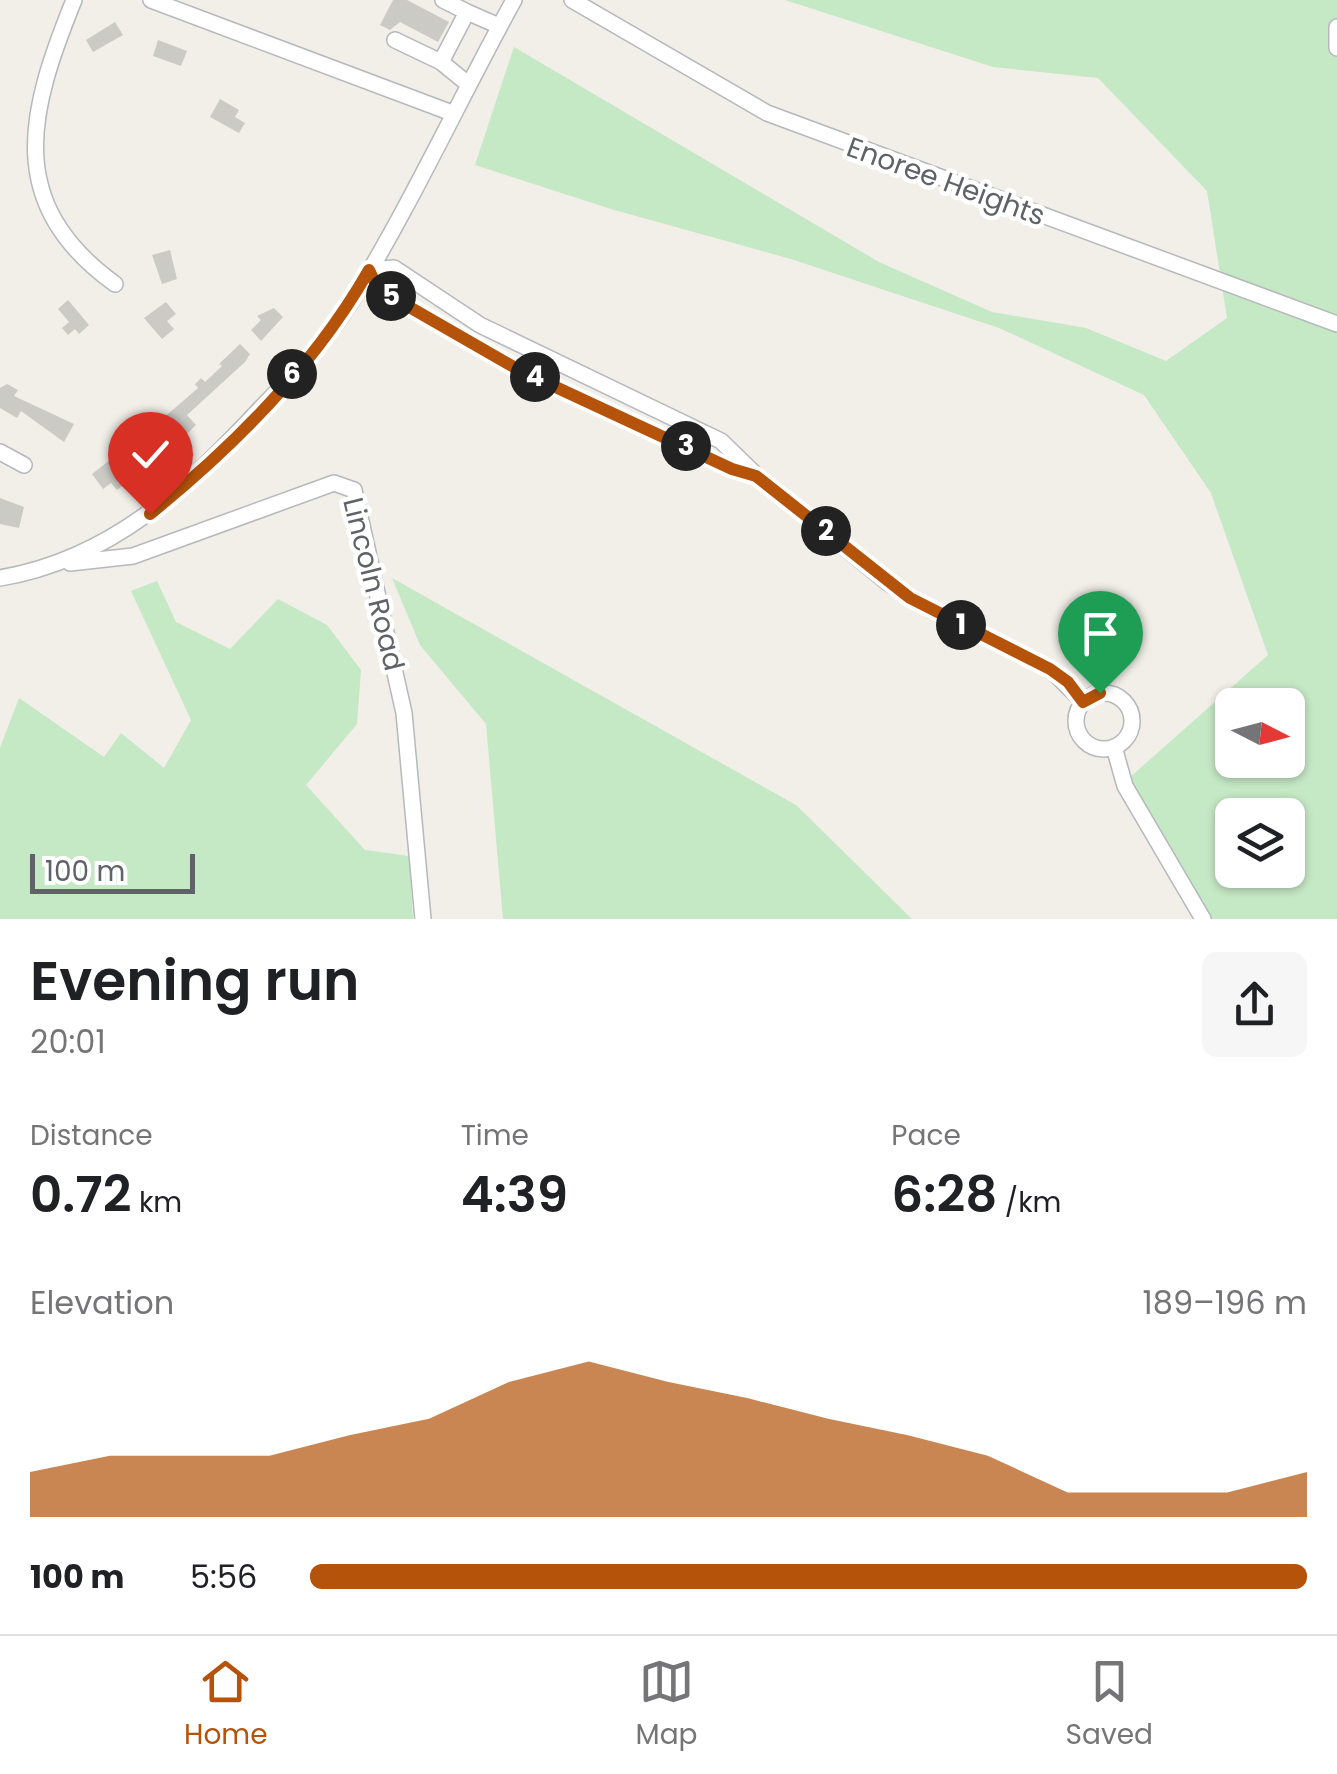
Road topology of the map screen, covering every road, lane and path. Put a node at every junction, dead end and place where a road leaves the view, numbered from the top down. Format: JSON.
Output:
{"nodes":[{"id":1,"x":74,"y":0,"type":"edge"},
{"id":2,"x":151,"y":0,"type":"edge"},
{"id":3,"x":442,"y":0,"type":"edge"},
{"id":4,"x":514,"y":0,"type":"edge"},
{"id":5,"x":572,"y":0,"type":"edge"},
{"id":6,"x":467,"y":12,"type":"junction"},
{"id":7,"x":500,"y":26,"type":"junction"},
{"id":8,"x":1337,"y":27,"type":"edge"},
{"id":9,"x":395,"y":40,"type":"dead end"},
{"id":10,"x":1337,"y":48,"type":"edge"},
{"id":11,"x":441,"y":62,"type":"junction"},
{"id":12,"x":468,"y":84,"type":"junction"},
{"id":13,"x":452,"y":113,"type":"junction"},
{"id":14,"x":369,"y":270,"type":"junction"},
{"id":15,"x":116,"y":284,"type":"dead end"},
{"id":16,"x":1337,"y":324,"type":"edge"},
{"id":17,"x":0,"y":452,"type":"edge"},
{"id":18,"x":24,"y":466,"type":"dead end"},
{"id":19,"x":756,"y":476,"type":"junction"},
{"id":20,"x":64,"y":563,"type":"junction"},
{"id":21,"x":0,"y":578,"type":"edge"},
{"id":22,"x":1083,"y":702,"type":"junction"},
{"id":23,"x":1114,"y":748,"type":"junction"},
{"id":24,"x":422,"y":919,"type":"edge"},
{"id":25,"x":1203,"y":919,"type":"edge"}],
"edges":[{"from":1,"to":15,"type":"street"},
{"from":2,"to":13,"type":"street"},
{"from":3,"to":6,"type":"street"},
{"from":4,"to":7,"type":"street"},
{"from":5,"to":16,"type":"street","name":"Enoree Heights"},
{"from":6,"to":7,"type":"street"},
{"from":6,"to":11,"type":"street"},
{"from":7,"to":12,"type":"street"},
{"from":8,"to":10,"type":"street"},
{"from":9,"to":11,"type":"street"},
{"from":11,"to":12,"type":"street"},
{"from":12,"to":13,"type":"street"},
{"from":13,"to":14,"type":"street"},
{"from":14,"to":19,"type":"street"},
{"from":14,"to":19,"type":"street"},
{"from":14,"to":20,"type":"street"},
{"from":17,"to":18,"type":"street"},
{"from":19,"to":22,"type":"street"},
{"from":20,"to":21,"type":"street"},
{"from":20,"to":24,"type":"street","name":"Lincoln Road"},
{"from":22,"to":23,"type":"street"},
{"from":22,"to":23,"type":"street"},
{"from":23,"to":25,"type":"street"}]}
